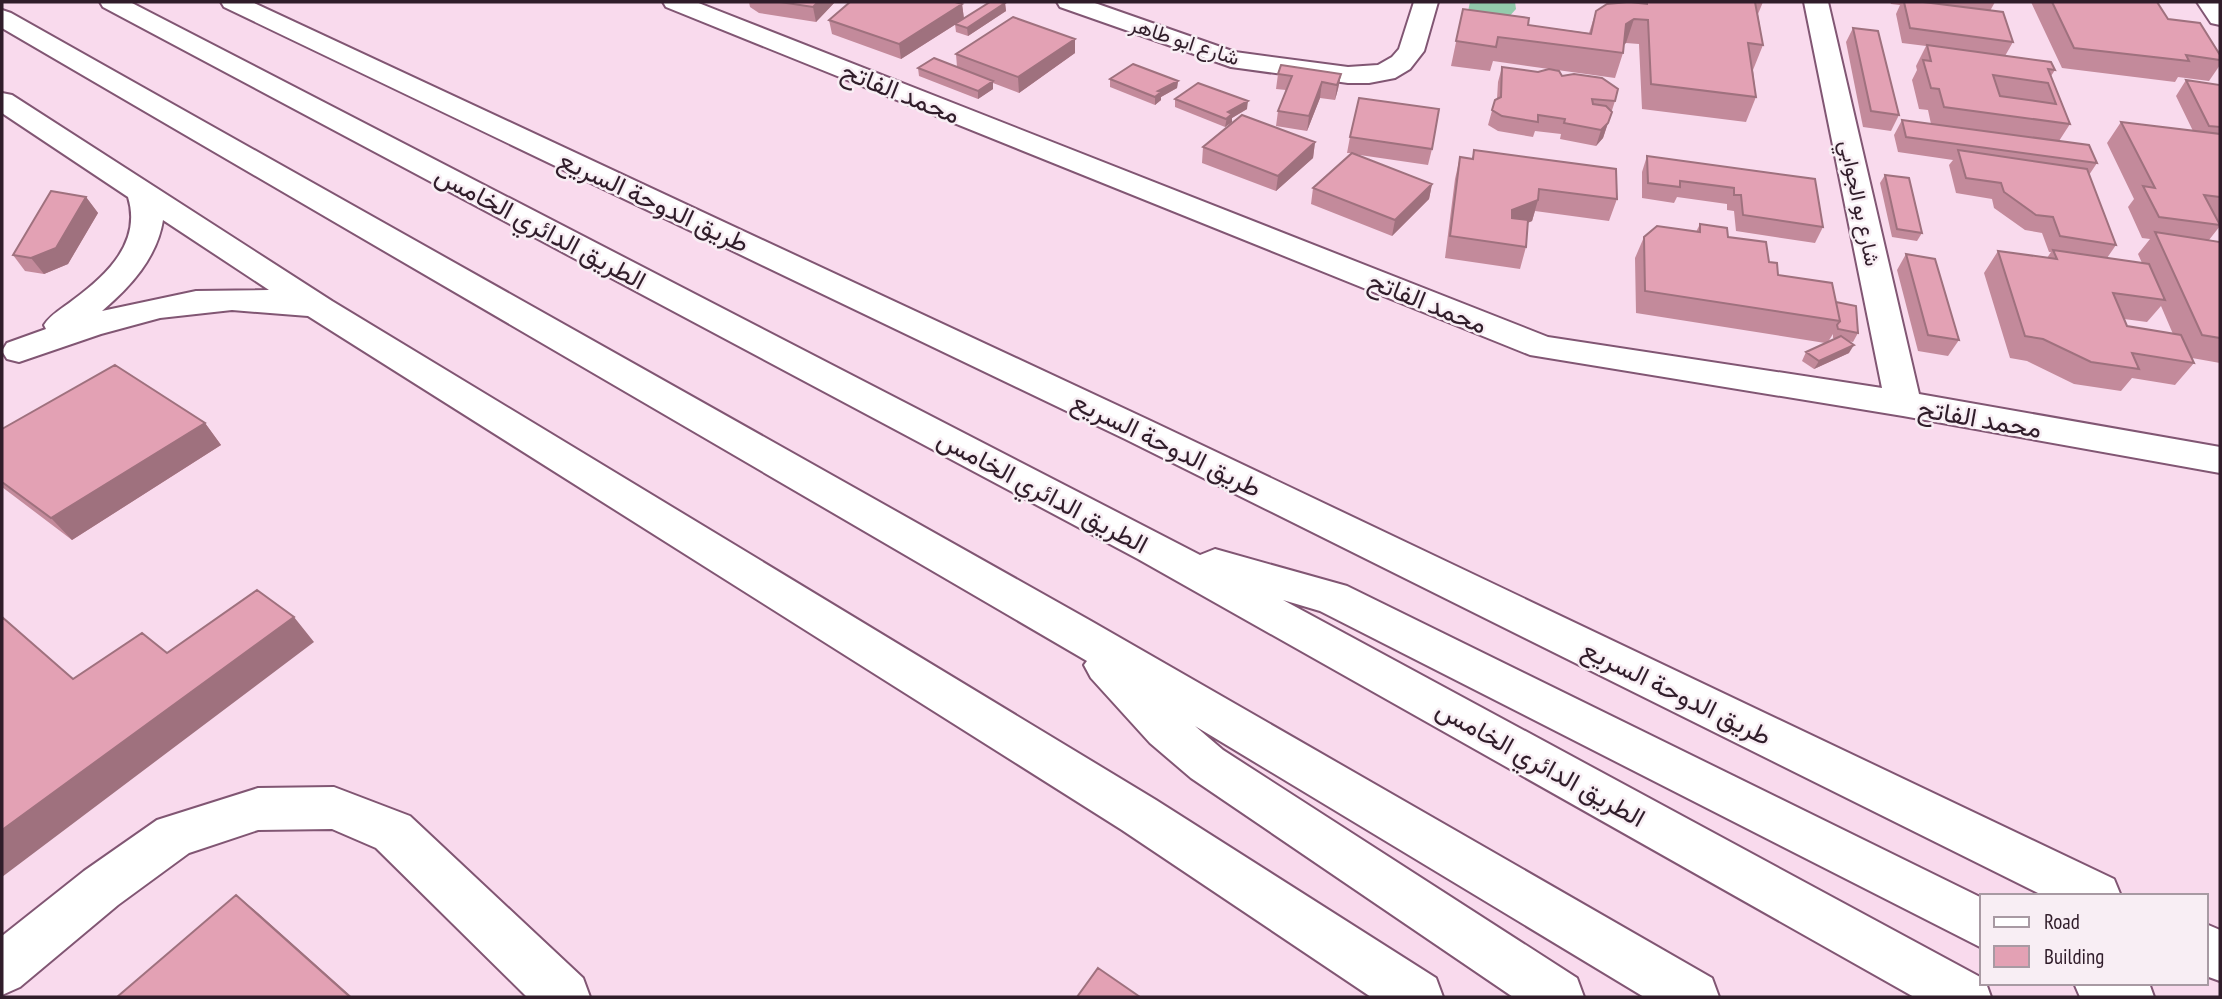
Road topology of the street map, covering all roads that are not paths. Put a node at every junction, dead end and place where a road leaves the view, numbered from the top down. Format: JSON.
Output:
{"nodes":[{"id":1,"x":112,"y":2,"type":"edge"},
{"id":2,"x":146,"y":2,"type":"edge"},
{"id":3,"x":233,"y":2,"type":"edge"},
{"id":4,"x":675,"y":2,"type":"edge"},
{"id":5,"x":1069,"y":2,"type":"edge"},
{"id":6,"x":1426,"y":2,"type":"edge"},
{"id":7,"x":1816,"y":2,"type":"edge"},
{"id":8,"x":2209,"y":2,"type":"edge"},
{"id":9,"x":2,"y":18,"type":"edge"},
{"id":10,"x":2220,"y":18,"type":"edge"},
{"id":11,"x":167,"y":31,"type":"junction"},
{"id":12,"x":2,"y":101,"type":"edge"},
{"id":13,"x":141,"y":191,"type":"junction"},
{"id":14,"x":320,"y":309,"type":"junction"},
{"id":15,"x":10,"y":356,"type":"edge"},
{"id":16,"x":1903,"y":404,"type":"junction"},
{"id":17,"x":2220,"y":460,"type":"edge"},
{"id":18,"x":1152,"y":548,"type":"junction"},
{"id":19,"x":1076,"y":633,"type":"junction"},
{"id":20,"x":2092,"y":894,"type":"edge"},
{"id":21,"x":1980,"y":923,"type":"edge"},
{"id":22,"x":2,"y":968,"type":"edge"},
{"id":23,"x":2104,"y":985,"type":"edge"},
{"id":24,"x":564,"y":997,"type":"edge"},
{"id":25,"x":1417,"y":997,"type":"edge"},
{"id":26,"x":1558,"y":997,"type":"edge"},
{"id":27,"x":1693,"y":997,"type":"edge"},
{"id":28,"x":1965,"y":997,"type":"edge"},
{"id":29,"x":2128,"y":997,"type":"edge"}],
"edges":[{"from":1,"to":11,"type":"main road","name":"الطريق الدائري الخامس"},
{"from":2,"to":11,"type":"main road"},
{"from":3,"to":20,"type":"main road","name":"طريق الدوحة السريع"},
{"from":4,"to":16,"type":"main road","name":"محمد الفاتح"},
{"from":5,"to":6,"type":"main road","name":"شارع ابو طاهر"},
{"from":7,"to":16,"type":"main road","name":"شارع بو الجوابي"},
{"from":8,"to":10,"type":"main road"},
{"from":9,"to":19,"type":"main road"},
{"from":11,"to":18,"type":"main road","name":"الطريق الدائري الخامس"},
{"from":12,"to":13,"type":"main road"},
{"from":13,"to":14,"type":"main road"},
{"from":13,"to":15,"type":"main road"},
{"from":14,"to":15,"type":"main road"},
{"from":14,"to":25,"type":"main road"},
{"from":16,"to":17,"type":"main road","name":"محمد الفاتح"},
{"from":18,"to":21,"type":"main road"},
{"from":18,"to":28,"type":"main road","name":"الطريق الدائري الخامس"},
{"from":19,"to":26,"type":"main road"},
{"from":19,"to":27,"type":"main road"},
{"from":22,"to":24,"type":"main road"},
{"from":23,"to":29,"type":"main road"}]}
